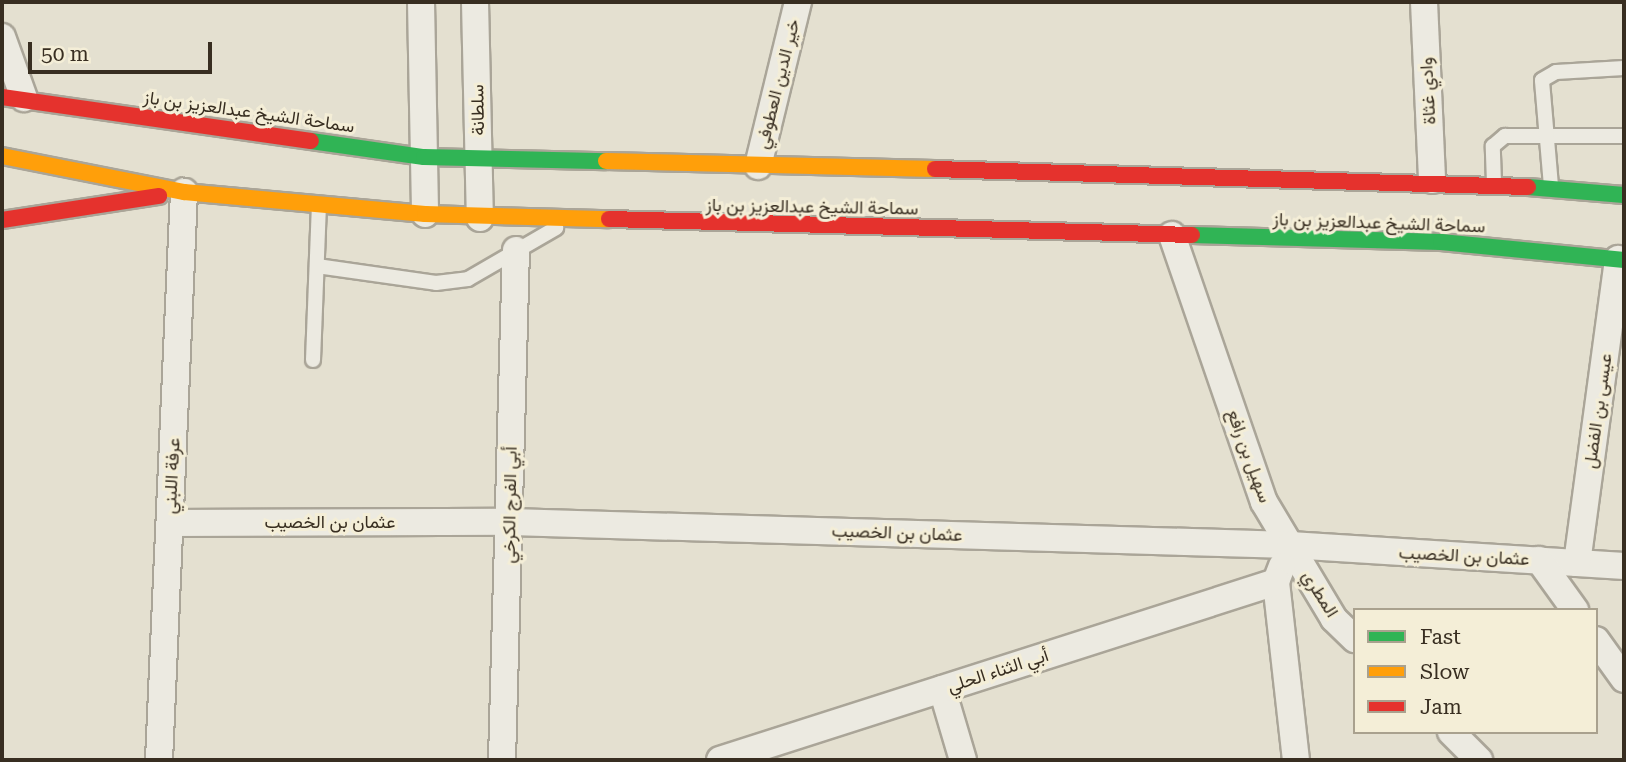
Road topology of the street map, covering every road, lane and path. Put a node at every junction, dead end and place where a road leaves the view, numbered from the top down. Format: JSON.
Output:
{"nodes":[{"id":1,"x":421,"y":2,"type":"edge"},
{"id":2,"x":475,"y":2,"type":"edge"},
{"id":3,"x":798,"y":2,"type":"edge"},
{"id":4,"x":1424,"y":2,"type":"edge"},
{"id":5,"x":2,"y":37,"type":"edge"},
{"id":6,"x":1624,"y":68,"type":"edge"},
{"id":7,"x":13,"y":98,"type":"edge"},
{"id":8,"x":1622,"y":136,"type":"dead end"},
{"id":9,"x":1547,"y":137,"type":"junction"},
{"id":10,"x":2,"y":156,"type":"edge"},
{"id":11,"x":424,"y":157,"type":"junction"},
{"id":12,"x":479,"y":160,"type":"junction"},
{"id":13,"x":758,"y":166,"type":"junction"},
{"id":14,"x":1432,"y":180,"type":"junction"},
{"id":15,"x":1494,"y":186,"type":"junction"},
{"id":16,"x":1552,"y":190,"type":"junction"},
{"id":17,"x":184,"y":192,"type":"junction"},
{"id":18,"x":1624,"y":195,"type":"edge"},
{"id":19,"x":320,"y":205,"type":"junction"},
{"id":20,"x":425,"y":214,"type":"junction"},
{"id":21,"x":480,"y":218,"type":"junction"},
{"id":22,"x":2,"y":220,"type":"edge"},
{"id":23,"x":569,"y":220,"type":"junction"},
{"id":24,"x":1172,"y":235,"type":"junction"},
{"id":25,"x":516,"y":250,"type":"junction"},
{"id":26,"x":1621,"y":259,"type":"edge"},
{"id":27,"x":317,"y":266,"type":"junction"},
{"id":28,"x":313,"y":360,"type":"dead end"},
{"id":29,"x":510,"y":522,"type":"junction"},
{"id":30,"x":170,"y":523,"type":"junction"},
{"id":31,"x":1290,"y":545,"type":"junction"},
{"id":32,"x":1539,"y":560,"type":"junction"},
{"id":33,"x":1577,"y":563,"type":"junction"},
{"id":34,"x":1624,"y":565,"type":"edge"},
{"id":35,"x":1276,"y":582,"type":"junction"},
{"id":36,"x":1574,"y":608,"type":"edge"},
{"id":37,"x":1353,"y":637,"type":"edge"},
{"id":38,"x":1598,"y":643,"type":"edge"},
{"id":39,"x":1624,"y":678,"type":"edge"},
{"id":40,"x":942,"y":689,"type":"junction"},
{"id":41,"x":1453,"y":734,"type":"edge"},
{"id":42,"x":159,"y":760,"type":"edge"},
{"id":43,"x":502,"y":760,"type":"edge"},
{"id":44,"x":720,"y":760,"type":"edge"},
{"id":45,"x":962,"y":760,"type":"edge"},
{"id":46,"x":1296,"y":760,"type":"edge"},
{"id":47,"x":1479,"y":760,"type":"edge"}],
"edges":[{"from":1,"to":11,"type":"street"},
{"from":2,"to":12,"type":"street","name":"سلطانة"},
{"from":3,"to":13,"type":"street","name":"خير الدين العطوفي"},
{"from":4,"to":14,"type":"street","name":"وادي غثاة"},
{"from":5,"to":7,"type":"street"},
{"from":6,"to":9,"type":"lane"},
{"from":7,"to":11,"type":"street","name":"سماحة الشيخ عبدالعزيز بن باز"},
{"from":8,"to":9,"type":"lane"},
{"from":9,"to":15,"type":"lane"},
{"from":9,"to":16,"type":"lane"},
{"from":10,"to":17,"type":"street","name":"سماحة الشيخ عبدالعزيز بن باز"},
{"from":11,"to":12,"type":"street","name":"سماحة الشيخ عبدالعزيز بن باز"},
{"from":11,"to":20,"type":"street"},
{"from":12,"to":13,"type":"street","name":"سماحة الشيخ عبدالعزيز بن باز"},
{"from":12,"to":21,"type":"street","name":"سلطانة"},
{"from":13,"to":14,"type":"street","name":"سماحة الشيخ عبدالعزيز بن باز"},
{"from":14,"to":15,"type":"street","name":"سماحة الشيخ عبدالعزيز بن باز"},
{"from":15,"to":16,"type":"street","name":"سماحة الشيخ عبدالعزيز بن باز"},
{"from":16,"to":18,"type":"street","name":"سماحة الشيخ عبدالعزيز بن باز"},
{"from":17,"to":19,"type":"street","name":"سماحة الشيخ عبدالعزيز بن باز"},
{"from":17,"to":22,"type":"street"},
{"from":17,"to":30,"type":"street","name":"عرفة اللبني"},
{"from":19,"to":20,"type":"street","name":"سماحة الشيخ عبدالعزيز بن باز"},
{"from":19,"to":27,"type":"lane"},
{"from":20,"to":21,"type":"street","name":"سماحة الشيخ عبدالعزيز بن باز"},
{"from":21,"to":23,"type":"street","name":"سماحة الشيخ عبدالعزيز بن باز"},
{"from":23,"to":24,"type":"street","name":"سماحة الشيخ عبدالعزيز بن باز"},
{"from":23,"to":25,"type":"lane"},
{"from":24,"to":26,"type":"street","name":"سماحة الشيخ عبدالعزيز بن باز"},
{"from":24,"to":31,"type":"street","name":"سهيل بن رافع"},
{"from":25,"to":27,"type":"lane"},
{"from":25,"to":29,"type":"street","name":"أبي الفرج الكرخي"},
{"from":26,"to":33,"type":"street","name":"عيسى بن الفضل"},
{"from":27,"to":28,"type":"lane"},
{"from":29,"to":30,"type":"street","name":"عثمان بن الخصيب"},
{"from":29,"to":31,"type":"street","name":"عثمان بن الخصيب"},
{"from":29,"to":43,"type":"street","name":"أبي الفرج الكرخي"},
{"from":30,"to":42,"type":"street","name":"عرفة اللبني"},
{"from":31,"to":32,"type":"street","name":"عثمان بن الخصيب"},
{"from":31,"to":35,"type":"street"},
{"from":31,"to":37,"type":"street","name":"المطري"},
{"from":32,"to":33,"type":"street","name":"عثمان بن الخصيب"},
{"from":32,"to":36,"type":"street"},
{"from":33,"to":34,"type":"street","name":"عثمان بن الخصيب"},
{"from":35,"to":40,"type":"street","name":"أبي الثناء الحلي"},
{"from":35,"to":46,"type":"street"},
{"from":38,"to":39,"type":"street"},
{"from":40,"to":44,"type":"street","name":"أبي الثناء الحلي"},
{"from":40,"to":45,"type":"street"},
{"from":41,"to":47,"type":"street"}]}
